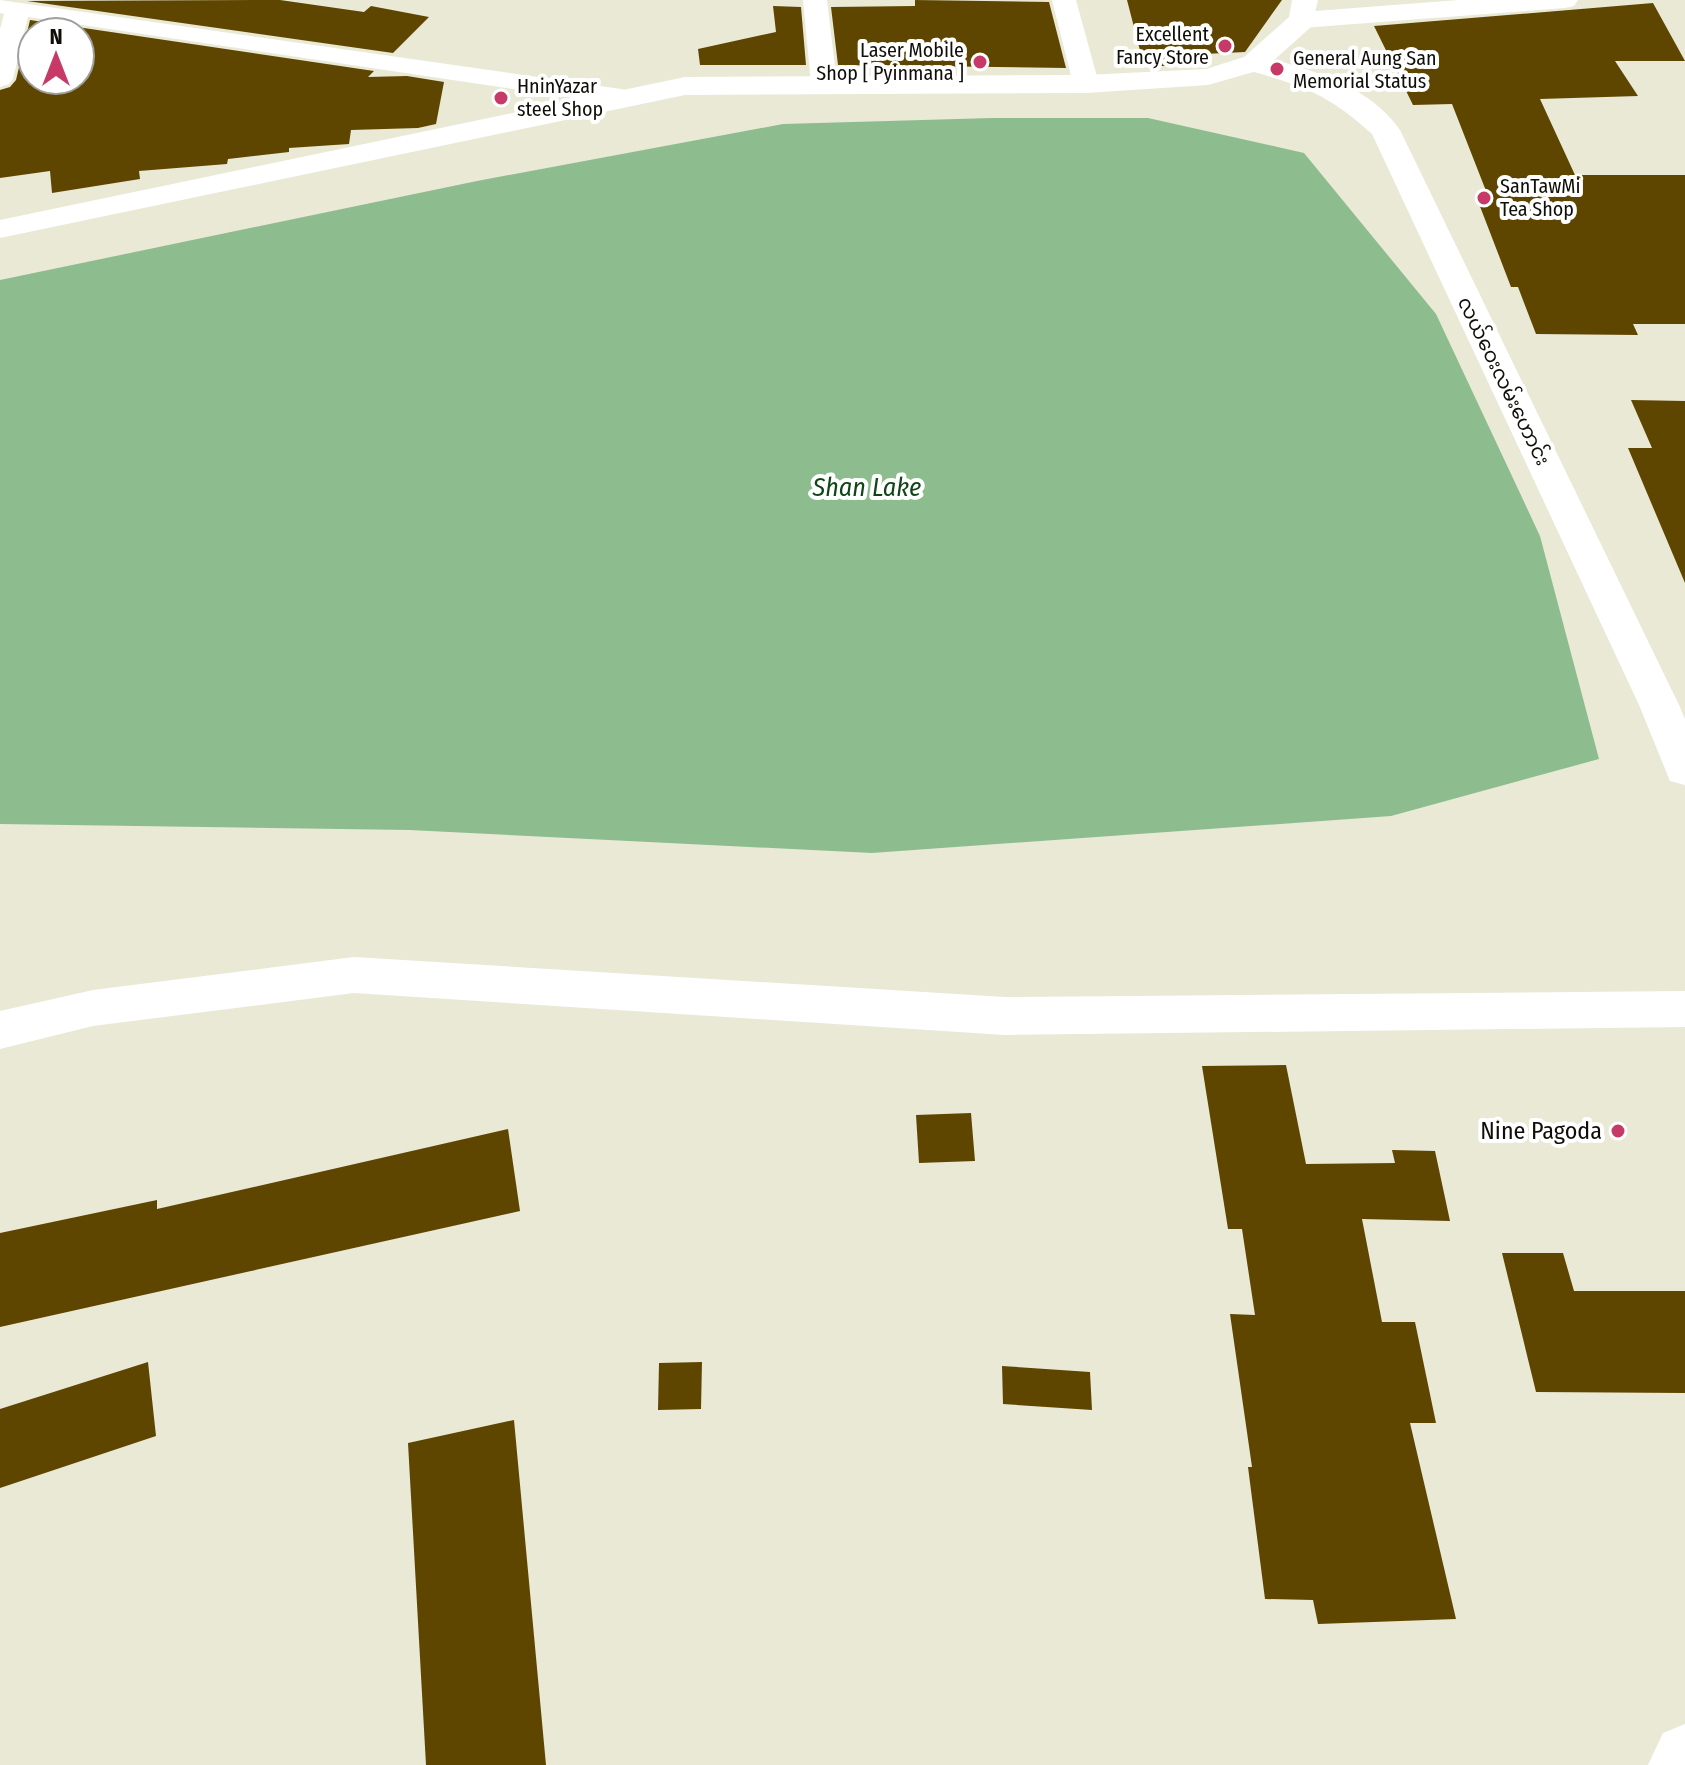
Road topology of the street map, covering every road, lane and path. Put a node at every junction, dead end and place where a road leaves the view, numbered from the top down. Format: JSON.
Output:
{"nodes":[{"id":1,"x":815,"y":0,"type":"edge"},
{"id":2,"x":1064,"y":0,"type":"edge"},
{"id":3,"x":1565,"y":0,"type":"edge"},
{"id":4,"x":9,"y":8,"type":"edge"},
{"id":5,"x":1304,"y":10,"type":"edge"},
{"id":6,"x":1254,"y":63,"type":"junction"},
{"id":7,"x":0,"y":79,"type":"edge"},
{"id":8,"x":824,"y":84,"type":"junction"},
{"id":9,"x":1086,"y":84,"type":"junction"},
{"id":10,"x":621,"y":97,"type":"junction"},
{"id":11,"x":0,"y":229,"type":"edge"},
{"id":12,"x":1672,"y":706,"type":"edge"},
{"id":13,"x":1685,"y":769,"type":"edge"},
{"id":14,"x":1685,"y":1009,"type":"edge"},
{"id":15,"x":0,"y":1030,"type":"edge"},
{"id":16,"x":1685,"y":1755,"type":"edge"},
{"id":17,"x":1679,"y":1765,"type":"edge"}],
"edges":[{"from":1,"to":8,"type":"street"},
{"from":2,"to":9,"type":"street"},
{"from":3,"to":5,"type":"main road"},
{"from":4,"to":7,"type":"street"},
{"from":4,"to":10,"type":"street"},
{"from":5,"to":6,"type":"main road"},
{"from":6,"to":9,"type":"main road"},
{"from":6,"to":12,"type":"main road","name":"လယ်ဝေးလမ်းဟောင်း"},
{"from":8,"to":9,"type":"main road"},
{"from":8,"to":10,"type":"main road"},
{"from":10,"to":11,"type":"main road"},
{"from":12,"to":13,"type":"main road","name":"လယ်ဝေးလမ်းဟောင်း"},
{"from":14,"to":15,"type":"street"},
{"from":16,"to":17,"type":"main road"}]}
